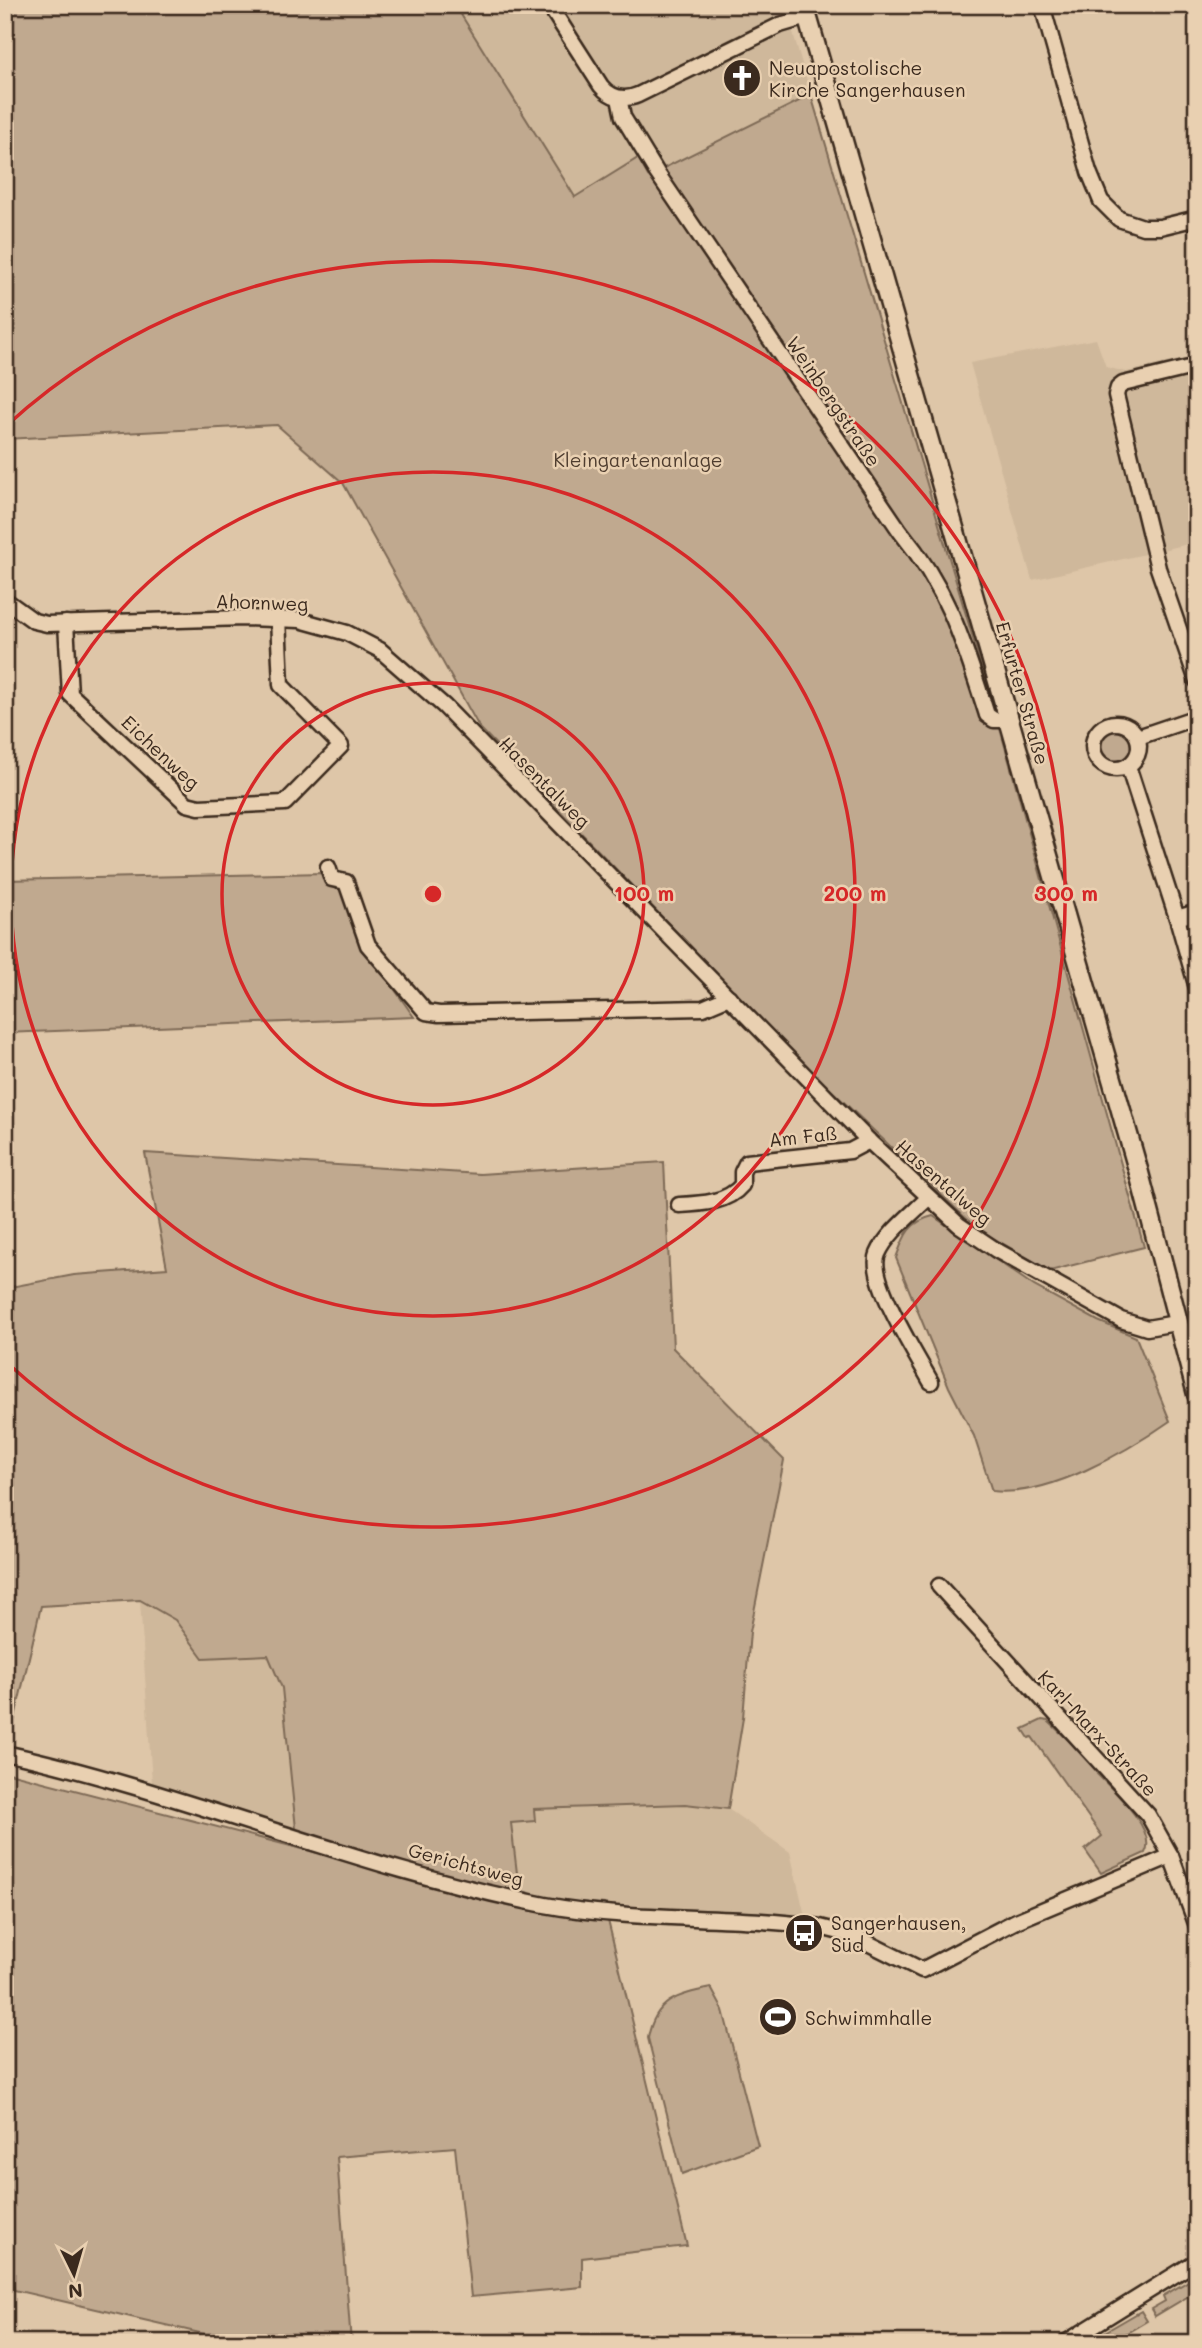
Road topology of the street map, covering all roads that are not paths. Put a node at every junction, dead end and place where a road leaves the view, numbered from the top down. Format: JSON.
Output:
{"nodes":[{"id":1,"x":550,"y":5,"type":"edge"},
{"id":2,"x":1042,"y":5,"type":"edge"},
{"id":3,"x":805,"y":11,"type":"edge"},
{"id":4,"x":619,"y":98,"type":"junction"},
{"id":5,"x":1197,"y":218,"type":"edge"},
{"id":6,"x":1197,"y":366,"type":"edge"},
{"id":7,"x":5,"y":600,"type":"edge"},
{"id":8,"x":278,"y":618,"type":"junction"},
{"id":9,"x":66,"y":623,"type":"junction"},
{"id":10,"x":1197,"y":681,"type":"edge"},
{"id":11,"x":1197,"y":717,"type":"edge"},
{"id":12,"x":1009,"y":720,"type":"junction"},
{"id":13,"x":1138,"y":737,"type":"junction"},
{"id":14,"x":481,"y":745,"type":"joint"},
{"id":15,"x":1128,"y":766,"type":"junction"},
{"id":16,"x":328,"y":867,"type":"dead end"},
{"id":17,"x":1197,"y":912,"type":"edge"},
{"id":18,"x":1177,"y":918,"type":"junction"},
{"id":19,"x":1197,"y":988,"type":"edge"},
{"id":20,"x":729,"y":997,"type":"junction"},
{"id":21,"x":869,"y":1141,"type":"junction"},
{"id":22,"x":928,"y":1198,"type":"junction"},
{"id":23,"x":679,"y":1205,"type":"dead end"},
{"id":24,"x":1176,"y":1323,"type":"junction"},
{"id":25,"x":931,"y":1382,"type":"dead end"},
{"id":26,"x":1197,"y":1394,"type":"edge"},
{"id":27,"x":939,"y":1586,"type":"dead end"},
{"id":28,"x":5,"y":1753,"type":"edge"},
{"id":29,"x":1171,"y":1856,"type":"junction"},
{"id":30,"x":1197,"y":1926,"type":"edge"},
{"id":31,"x":1197,"y":2261,"type":"edge"},
{"id":32,"x":1065,"y":2343,"type":"edge"}],
"edges":[{"from":1,"to":4,"type":"street","name":"Weinbergstraße"},
{"from":2,"to":5,"type":"street"},
{"from":3,"to":4,"type":"street"},
{"from":3,"to":12,"type":"main road","name":"Erfurter Straße"},
{"from":4,"to":12,"type":"street","name":"Weinbergstraße"},
{"from":6,"to":10,"type":"street"},
{"from":7,"to":9,"type":"street","name":"Ahornweg"},
{"from":8,"to":9,"type":"street","name":"Ahornweg"},
{"from":8,"to":9,"type":"street","name":"Eichenweg"},
{"from":8,"to":14,"type":"street","name":"Ahornweg"},
{"from":11,"to":13,"type":"street"},
{"from":12,"to":24,"type":"main road","name":"Erfurter Straße"},
{"from":13,"to":15,"type":"street"},
{"from":13,"to":15,"type":"street"},
{"from":14,"to":20,"type":"street","name":"Hasentalweg"},
{"from":15,"to":18,"type":"street"},
{"from":16,"to":20,"type":"street"},
{"from":17,"to":18,"type":"street"},
{"from":18,"to":19,"type":"street"},
{"from":20,"to":21,"type":"street","name":"Hasentalweg"},
{"from":21,"to":22,"type":"street","name":"Hasentalweg"},
{"from":21,"to":23,"type":"street","name":"Am Faß"},
{"from":22,"to":24,"type":"street","name":"Hasentalweg"},
{"from":22,"to":25,"type":"street"},
{"from":24,"to":26,"type":"main road","name":"Erfurter Straße"},
{"from":27,"to":29,"type":"street","name":"Karl-Marx-Straße"},
{"from":28,"to":29,"type":"street","name":"Gerichtsweg"},
{"from":29,"to":30,"type":"street","name":"Karl-Marx-Straße"},
{"from":31,"to":32,"type":"street"}]}
